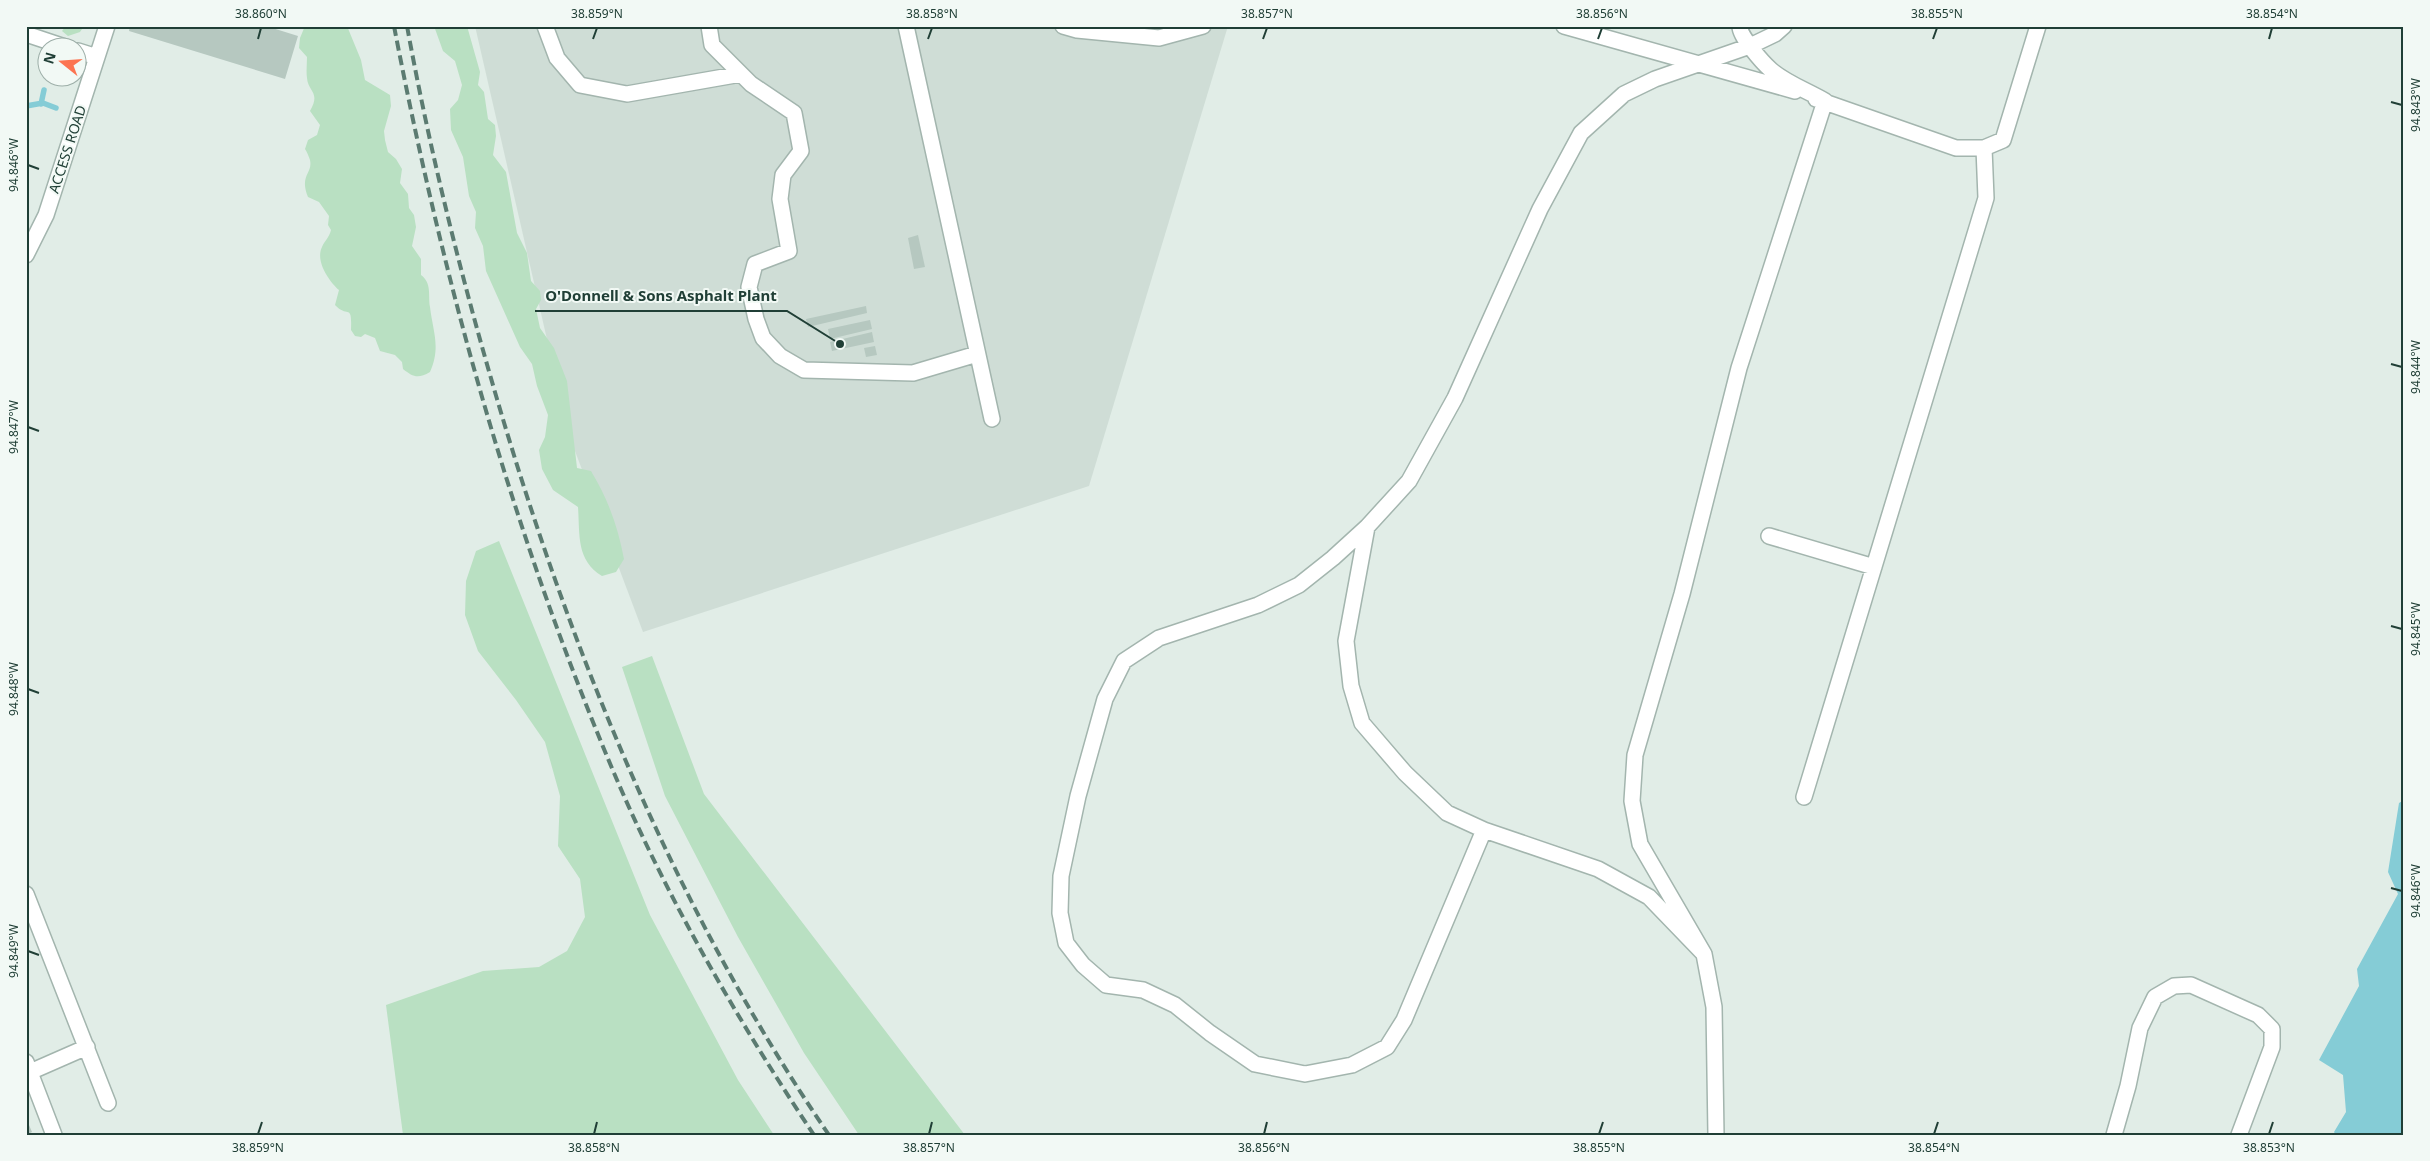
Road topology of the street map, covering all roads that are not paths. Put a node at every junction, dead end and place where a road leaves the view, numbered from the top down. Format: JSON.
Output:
{"nodes":[{"id":1,"x":107,"y":26,"type":"edge"},
{"id":2,"x":545,"y":26,"type":"edge"},
{"id":3,"x":709,"y":26,"type":"edge"},
{"id":4,"x":906,"y":26,"type":"edge"},
{"id":5,"x":1063,"y":26,"type":"edge"},
{"id":6,"x":1203,"y":26,"type":"edge"},
{"id":7,"x":1564,"y":26,"type":"edge"},
{"id":8,"x":1740,"y":26,"type":"edge"},
{"id":9,"x":1784,"y":26,"type":"edge"},
{"id":10,"x":2038,"y":26,"type":"edge"},
{"id":11,"x":26,"y":34,"type":"edge"},
{"id":12,"x":38,"y":38,"type":"edge"},
{"id":13,"x":1750,"y":46,"type":"junction"},
{"id":14,"x":88,"y":54,"type":"edge"},
{"id":15,"x":97,"y":57,"type":"junction"},
{"id":16,"x":1698,"y":64,"type":"junction"},
{"id":17,"x":741,"y":74,"type":"junction"},
{"id":18,"x":1825,"y":101,"type":"junction"},
{"id":19,"x":1984,"y":148,"type":"junction"},
{"id":20,"x":28,"y":251,"type":"edge"},
{"id":21,"x":977,"y":354,"type":"junction"},
{"id":22,"x":992,"y":419,"type":"dead end"},
{"id":23,"x":1367,"y":527,"type":"junction"},
{"id":24,"x":1769,"y":536,"type":"dead end"},
{"id":25,"x":1874,"y":567,"type":"junction"},
{"id":26,"x":1804,"y":797,"type":"dead end"},
{"id":27,"x":1484,"y":830,"type":"junction"},
{"id":28,"x":26,"y":894,"type":"edge"},
{"id":29,"x":1704,"y":954,"type":"junction"},
{"id":30,"x":87,"y":1047,"type":"junction"},
{"id":31,"x":28,"y":1067,"type":"edge"},
{"id":32,"x":108,"y":1103,"type":"dead end"},
{"id":33,"x":54,"y":1135,"type":"edge"},
{"id":34,"x":1716,"y":1135,"type":"edge"},
{"id":35,"x":2114,"y":1135,"type":"edge"},
{"id":36,"x":2239,"y":1135,"type":"edge"}],
"edges":[{"from":1,"to":15,"type":"street","name":"ACCESS ROAD"},
{"from":2,"to":17,"type":"street"},
{"from":3,"to":17,"type":"street"},
{"from":4,"to":21,"type":"street"},
{"from":5,"to":6,"type":"street"},
{"from":7,"to":16,"type":"street"},
{"from":8,"to":13,"type":"street"},
{"from":9,"to":13,"type":"street"},
{"from":10,"to":19,"type":"street"},
{"from":11,"to":12,"type":"street"},
{"from":13,"to":16,"type":"street"},
{"from":13,"to":18,"type":"street"},
{"from":14,"to":15,"type":"street"},
{"from":15,"to":20,"type":"street","name":"ACCESS ROAD"},
{"from":16,"to":18,"type":"street"},
{"from":16,"to":23,"type":"street"},
{"from":17,"to":21,"type":"street"},
{"from":18,"to":19,"type":"street"},
{"from":18,"to":29,"type":"street"},
{"from":19,"to":25,"type":"street"},
{"from":21,"to":22,"type":"street"},
{"from":23,"to":27,"type":"street"},
{"from":23,"to":27,"type":"street"},
{"from":24,"to":25,"type":"street"},
{"from":25,"to":26,"type":"street"},
{"from":27,"to":29,"type":"street"},
{"from":28,"to":30,"type":"street"},
{"from":29,"to":34,"type":"street"},
{"from":30,"to":31,"type":"street"},
{"from":30,"to":32,"type":"street"},
{"from":31,"to":33,"type":"street"},
{"from":35,"to":36,"type":"street"}]}
